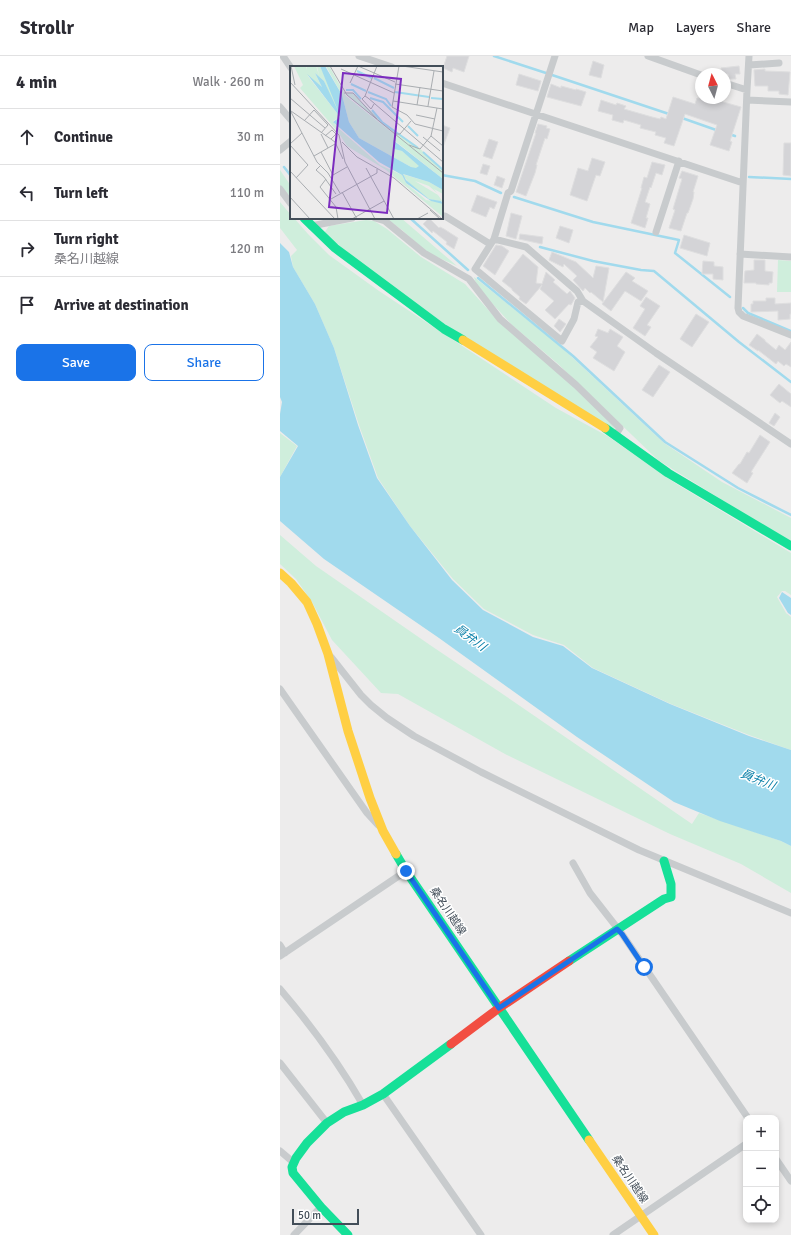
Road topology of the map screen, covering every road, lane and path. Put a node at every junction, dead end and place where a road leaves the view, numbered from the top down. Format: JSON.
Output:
{"nodes":[{"id":1,"x":283,"y":56,"type":"edge"},
{"id":2,"x":359,"y":56,"type":"edge"},
{"id":3,"x":555,"y":56,"type":"edge"},
{"id":4,"x":648,"y":56,"type":"edge"},
{"id":5,"x":750,"y":56,"type":"edge"},
{"id":6,"x":376,"y":62,"type":"edge"},
{"id":7,"x":779,"y":63,"type":"dead end"},
{"id":8,"x":749,"y":65,"type":"junction"},
{"id":9,"x":290,"y":66,"type":"edge"},
{"id":10,"x":389,"y":66,"type":"edge"},
{"id":11,"x":695,"y":72,"type":"edge"},
{"id":12,"x":443,"y":84,"type":"edge"},
{"id":13,"x":731,"y":85,"type":"edge"},
{"id":14,"x":747,"y":90,"type":"junction"},
{"id":15,"x":747,"y":100,"type":"junction"},
{"id":16,"x":791,"y":102,"type":"edge"},
{"id":17,"x":280,"y":107,"type":"edge"},
{"id":18,"x":536,"y":115,"type":"junction"},
{"id":19,"x":290,"y":119,"type":"edge"},
{"id":20,"x":290,"y":142,"type":"edge"},
{"id":21,"x":280,"y":150,"type":"edge"},
{"id":22,"x":678,"y":161,"type":"junction"},
{"id":23,"x":743,"y":183,"type":"junction"},
{"id":24,"x":280,"y":189,"type":"edge"},
{"id":25,"x":290,"y":203,"type":"edge"},
{"id":26,"x":443,"y":216,"type":"edge"},
{"id":27,"x":305,"y":219,"type":"edge"},
{"id":28,"x":347,"y":219,"type":"edge"},
{"id":29,"x":378,"y":219,"type":"edge"},
{"id":30,"x":311,"y":226,"type":"junction"},
{"id":31,"x":656,"y":232,"type":"dead end"},
{"id":32,"x":492,"y":241,"type":"junction"},
{"id":33,"x":740,"y":254,"type":"junction"},
{"id":34,"x":791,"y":257,"type":"edge"},
{"id":35,"x":475,"y":269,"type":"junction"},
{"id":36,"x":469,"y":279,"type":"junction"},
{"id":37,"x":583,"y":301,"type":"junction"},
{"id":38,"x":791,"y":335,"type":"edge"},
{"id":39,"x":615,"y":436,"type":"junction"},
{"id":40,"x":791,"y":444,"type":"edge"},
{"id":41,"x":790,"y":543,"type":"edge"},
{"id":42,"x":280,"y":573,"type":"edge"},
{"id":43,"x":328,"y":654,"type":"junction"},
{"id":44,"x":280,"y":689,"type":"edge"},
{"id":45,"x":383,"y":831,"type":"junction"},
{"id":46,"x":664,"y":861,"type":"junction"},
{"id":47,"x":573,"y":864,"type":"dead end"},
{"id":48,"x":406,"y":871,"type":"junction"},
{"id":49,"x":791,"y":913,"type":"edge"},
{"id":50,"x":617,"y":929,"type":"junction"},
{"id":51,"x":280,"y":945,"type":"edge"},
{"id":52,"x":283,"y":954,"type":"edge"},
{"id":53,"x":280,"y":988,"type":"edge"},
{"id":54,"x":499,"y":1008,"type":"junction"},
{"id":55,"x":280,"y":1063,"type":"edge"},
{"id":56,"x":383,"y":1094,"type":"junction"},
{"id":57,"x":363,"y":1104,"type":"junction"},
{"id":58,"x":746,"y":1115,"type":"edge"},
{"id":59,"x":327,"y":1122,"type":"junction"},
{"id":60,"x":743,"y":1146,"type":"edge"},
{"id":61,"x":280,"y":1151,"type":"edge"},
{"id":62,"x":293,"y":1162,"type":"junction"},
{"id":63,"x":779,"y":1163,"type":"edge"},
{"id":64,"x":791,"y":1181,"type":"edge"},
{"id":65,"x":321,"y":1207,"type":"junction"},
{"id":66,"x":641,"y":1216,"type":"junction"},
{"id":67,"x":294,"y":1235,"type":"edge"},
{"id":68,"x":348,"y":1235,"type":"edge"},
{"id":69,"x":481,"y":1235,"type":"edge"},
{"id":70,"x":614,"y":1235,"type":"edge"},
{"id":71,"x":654,"y":1235,"type":"edge"}],
"edges":[{"from":1,"to":9,"type":"street"},
{"from":2,"to":6,"type":"street"},
{"from":3,"to":18,"type":"street"},
{"from":4,"to":11,"type":"street"},
{"from":5,"to":8,"type":"street"},
{"from":6,"to":10,"type":"street"},
{"from":7,"to":8,"type":"street"},
{"from":8,"to":14,"type":"street"},
{"from":12,"to":18,"type":"street"},
{"from":13,"to":14,"type":"street"},
{"from":14,"to":15,"type":"street"},
{"from":15,"to":16,"type":"street"},
{"from":15,"to":23,"type":"street"},
{"from":17,"to":19,"type":"street"},
{"from":18,"to":22,"type":"street"},
{"from":18,"to":32,"type":"street"},
{"from":20,"to":21,"type":"street"},
{"from":22,"to":23,"type":"street"},
{"from":22,"to":31,"type":"street"},
{"from":23,"to":33,"type":"street"},
{"from":24,"to":25,"type":"street"},
{"from":26,"to":32,"type":"street"},
{"from":27,"to":30,"type":"street"},
{"from":28,"to":30,"type":"street"},
{"from":29,"to":36,"type":"street"},
{"from":30,"to":39,"type":"street"},
{"from":32,"to":35,"type":"street"},
{"from":32,"to":37,"type":"street"},
{"from":33,"to":34,"type":"street"},
{"from":33,"to":38,"type":"street"},
{"from":35,"to":36,"type":"street"},
{"from":35,"to":37,"type":"street"},
{"from":36,"to":39,"type":"street"},
{"from":37,"to":40,"type":"street"},
{"from":39,"to":41,"type":"street"},
{"from":42,"to":43,"type":"street","name":"桑名川越線"},
{"from":43,"to":45,"type":"street","name":"桑名川越線"},
{"from":43,"to":46,"type":"street"},
{"from":44,"to":45,"type":"street"},
{"from":45,"to":48,"type":"street","name":"桑名川越線"},
{"from":46,"to":49,"type":"street"},
{"from":46,"to":50,"type":"street"},
{"from":47,"to":50,"type":"street"},
{"from":48,"to":52,"type":"street"},
{"from":48,"to":54,"type":"street","name":"桑名川越線"},
{"from":50,"to":54,"type":"street"},
{"from":50,"to":58,"type":"street"},
{"from":51,"to":52,"type":"street"},
{"from":53,"to":57,"type":"street"},
{"from":54,"to":56,"type":"street"},
{"from":54,"to":66,"type":"street","name":"桑名川越線"},
{"from":55,"to":59,"type":"street"},
{"from":56,"to":57,"type":"street"},
{"from":56,"to":69,"type":"street"},
{"from":57,"to":59,"type":"street"},
{"from":59,"to":62,"type":"street"},
{"from":60,"to":66,"type":"street"},
{"from":61,"to":62,"type":"street"},
{"from":62,"to":65,"type":"street"},
{"from":63,"to":64,"type":"street"},
{"from":65,"to":67,"type":"street"},
{"from":65,"to":68,"type":"street"},
{"from":66,"to":70,"type":"street"},
{"from":66,"to":71,"type":"street","name":"桑名川越線"}]}
